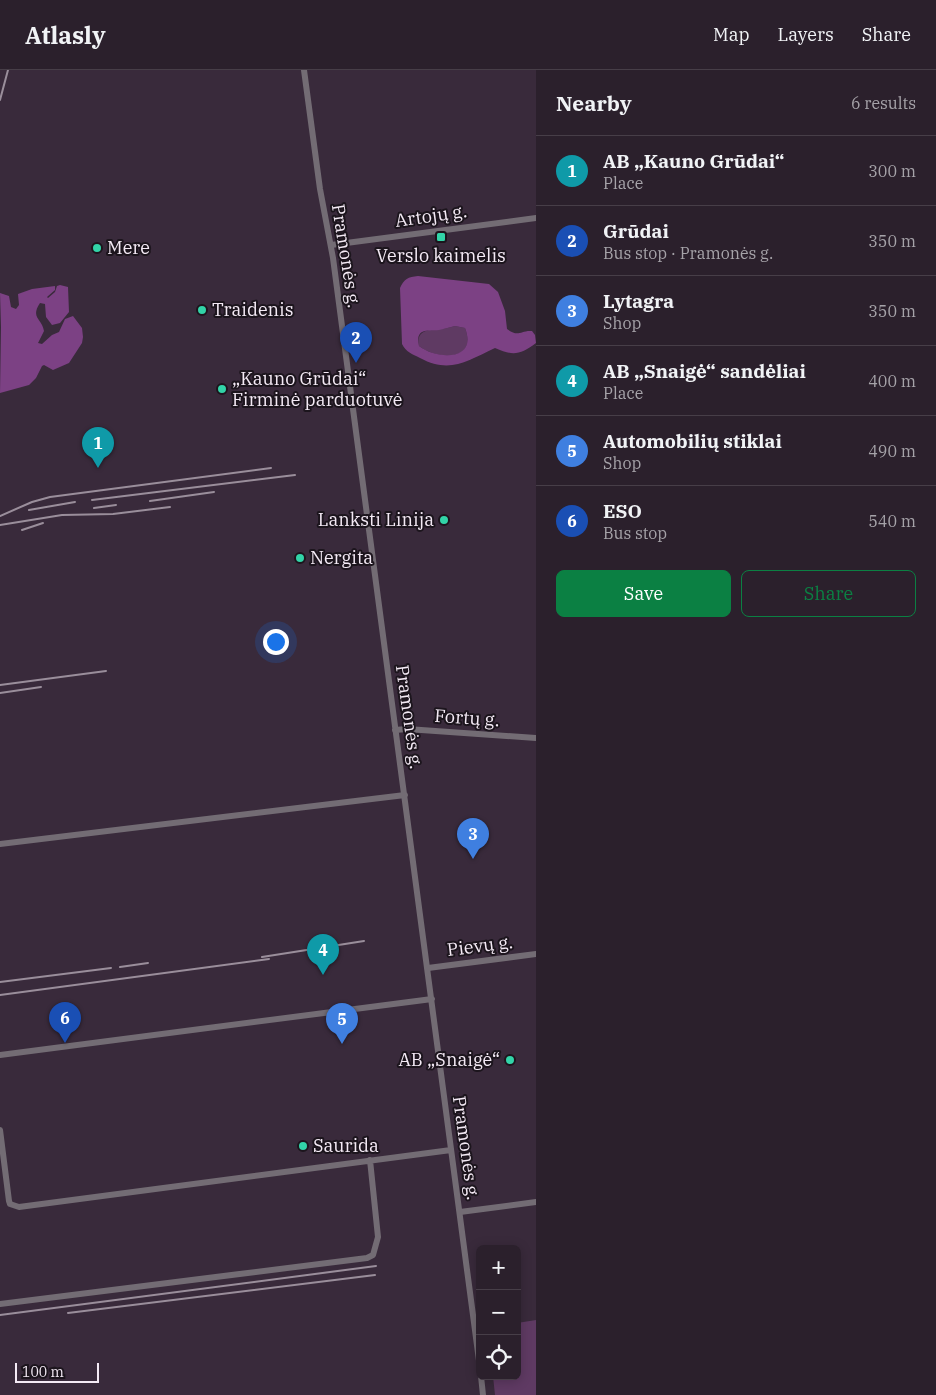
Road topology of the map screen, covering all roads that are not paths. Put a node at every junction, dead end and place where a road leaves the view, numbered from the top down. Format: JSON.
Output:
{"nodes":[{"id":1,"x":304,"y":70,"type":"edge"},
{"id":2,"x":536,"y":218,"type":"edge"},
{"id":3,"x":331,"y":245,"type":"junction"},
{"id":4,"x":395,"y":730,"type":"junction"},
{"id":5,"x":536,"y":738,"type":"edge"},
{"id":6,"x":405,"y":795,"type":"junction"},
{"id":7,"x":0,"y":844,"type":"edge"},
{"id":8,"x":536,"y":954,"type":"edge"},
{"id":9,"x":428,"y":968,"type":"junction"},
{"id":10,"x":432,"y":999,"type":"junction"},
{"id":11,"x":0,"y":1055,"type":"edge"},
{"id":12,"x":0,"y":1130,"type":"edge"},
{"id":13,"x":451,"y":1150,"type":"junction"},
{"id":14,"x":370,"y":1160,"type":"junction"},
{"id":15,"x":536,"y":1202,"type":"edge"},
{"id":16,"x":460,"y":1212,"type":"junction"},
{"id":17,"x":0,"y":1304,"type":"edge"},
{"id":18,"x":476,"y":1337,"type":"edge"},
{"id":19,"x":481,"y":1380,"type":"edge"},
{"id":20,"x":483,"y":1395,"type":"edge"}],
"edges":[{"from":1,"to":3,"type":"street","name":"Pramonės g."},
{"from":2,"to":3,"type":"street","name":"Artojų g."},
{"from":3,"to":4,"type":"street","name":"Pramonės g."},
{"from":4,"to":5,"type":"street","name":"Fortų g."},
{"from":4,"to":6,"type":"street","name":"Pramonės g."},
{"from":6,"to":7,"type":"street"},
{"from":6,"to":9,"type":"street","name":"Pramonės g."},
{"from":8,"to":9,"type":"street","name":"Pievų g."},
{"from":9,"to":10,"type":"street","name":"Pramonės g."},
{"from":10,"to":11,"type":"street"},
{"from":10,"to":13,"type":"street","name":"Pramonės g."},
{"from":12,"to":14,"type":"street"},
{"from":13,"to":14,"type":"street"},
{"from":13,"to":16,"type":"street","name":"Pramonės g."},
{"from":14,"to":17,"type":"street"},
{"from":15,"to":16,"type":"street"},
{"from":16,"to":18,"type":"street","name":"Pramonės g."},
{"from":19,"to":20,"type":"street"}]}
